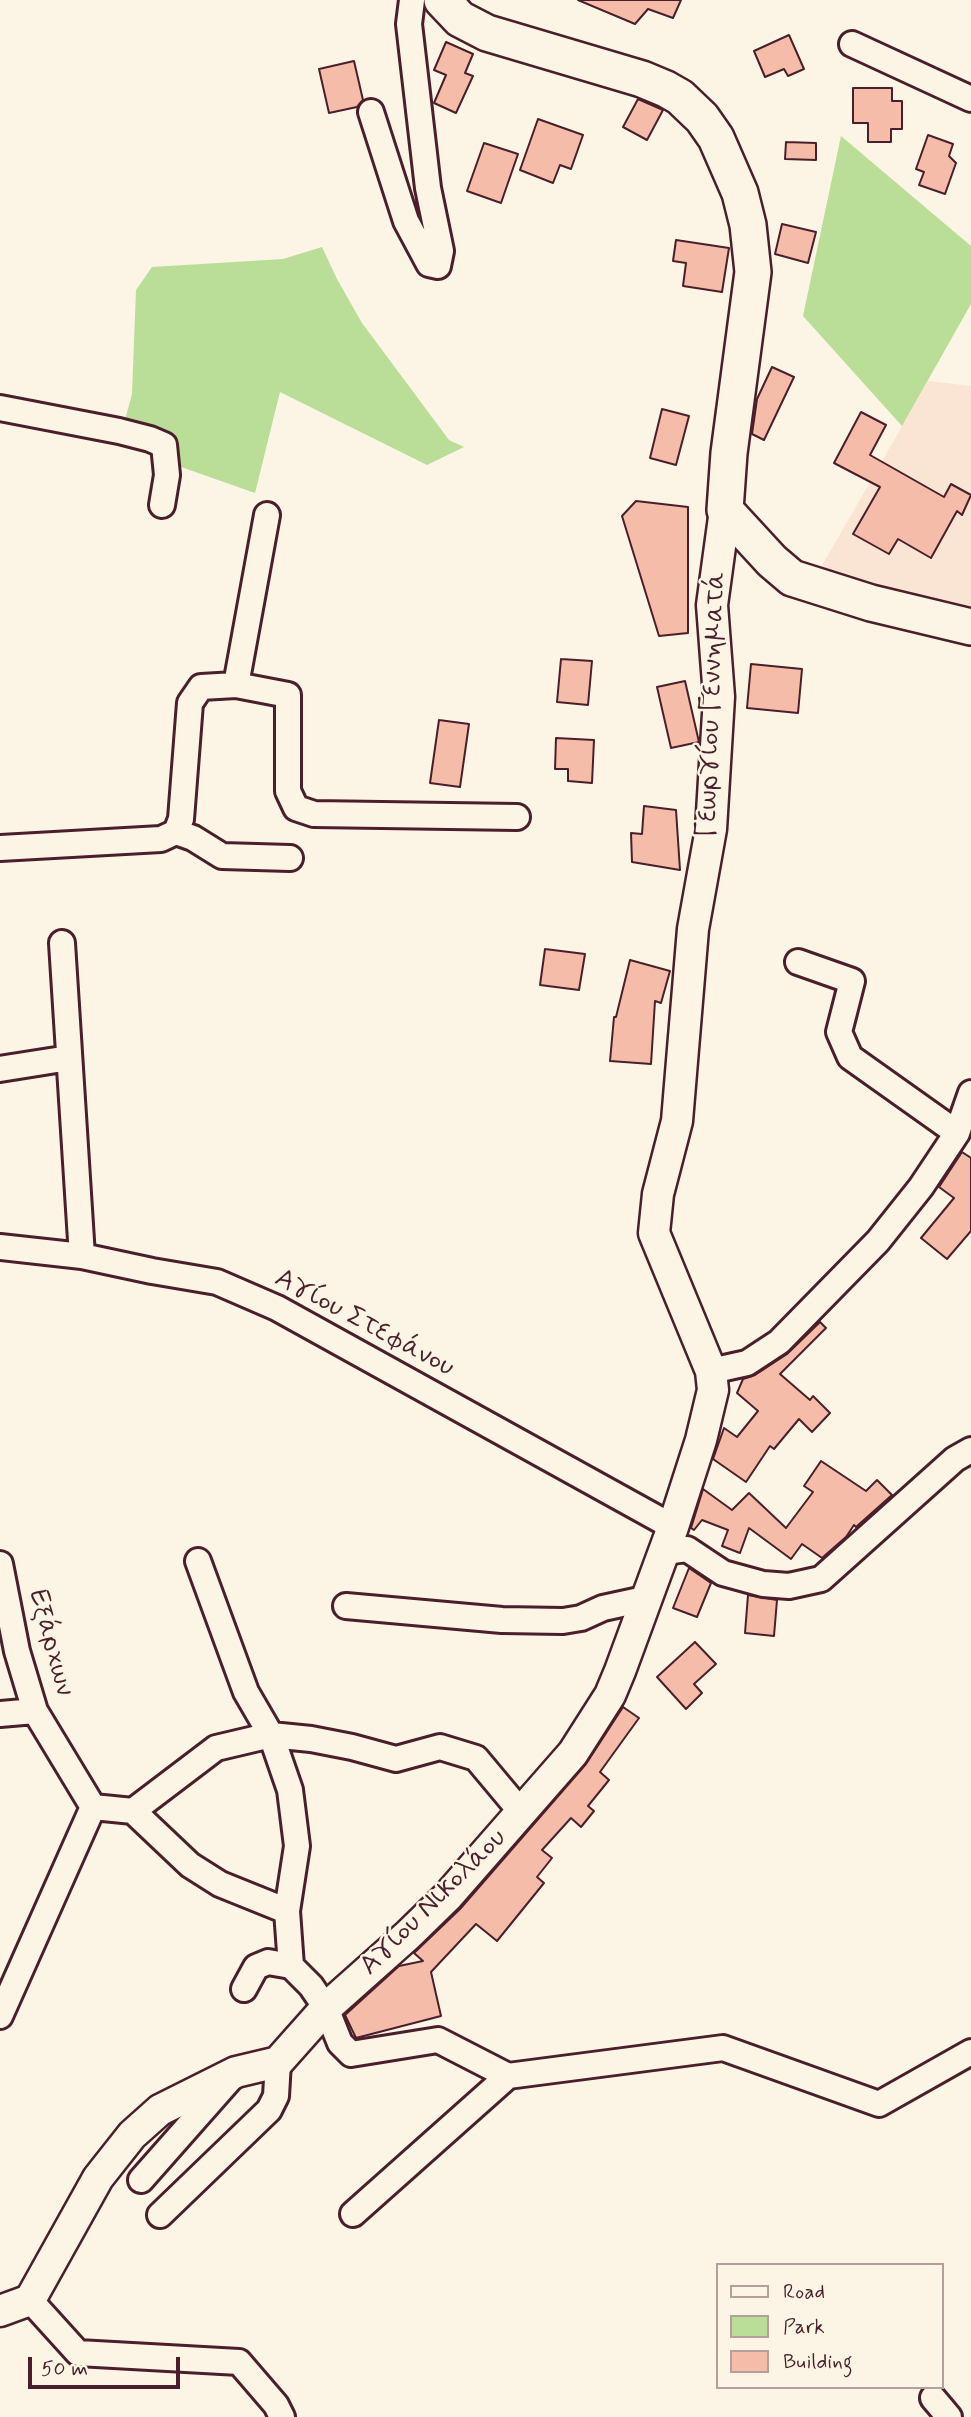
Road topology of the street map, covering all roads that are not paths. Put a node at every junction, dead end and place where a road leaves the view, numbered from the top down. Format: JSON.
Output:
{"nodes":[{"id":1,"x":412,"y":0,"type":"edge"},
{"id":2,"x":442,"y":0,"type":"edge"},
{"id":3,"x":852,"y":44,"type":"dead end"},
{"id":4,"x":971,"y":99,"type":"edge"},
{"id":5,"x":371,"y":111,"type":"dead end"},
{"id":6,"x":0,"y":408,"type":"edge"},
{"id":7,"x":162,"y":505,"type":"dead end"},
{"id":8,"x":725,"y":510,"type":"junction"},
{"id":9,"x":267,"y":516,"type":"dead end"},
{"id":10,"x":971,"y":627,"type":"edge"},
{"id":11,"x":236,"y":685,"type":"junction"},
{"id":12,"x":517,"y":817,"type":"dead end"},
{"id":13,"x":176,"y":832,"type":"junction"},
{"id":14,"x":0,"y":848,"type":"edge"},
{"id":15,"x":290,"y":858,"type":"dead end"},
{"id":16,"x":62,"y":943,"type":"dead end"},
{"id":17,"x":798,"y":962,"type":"dead end"},
{"id":18,"x":69,"y":1058,"type":"junction"},
{"id":19,"x":0,"y":1069,"type":"edge"},
{"id":20,"x":971,"y":1093,"type":"edge"},
{"id":21,"x":957,"y":1133,"type":"junction"},
{"id":22,"x":0,"y":1247,"type":"edge"},
{"id":23,"x":82,"y":1256,"type":"junction"},
{"id":24,"x":711,"y":1371,"type":"junction"},
{"id":25,"x":971,"y":1450,"type":"edge"},
{"id":26,"x":669,"y":1539,"type":"junction"},
{"id":27,"x":198,"y":1561,"type":"dead end"},
{"id":28,"x":0,"y":1564,"type":"edge"},
{"id":29,"x":649,"y":1598,"type":"junction"},
{"id":30,"x":346,"y":1606,"type":"dead end"},
{"id":31,"x":35,"y":1711,"type":"junction"},
{"id":32,"x":0,"y":1714,"type":"edge"},
{"id":33,"x":271,"y":1735,"type":"junction"},
{"id":34,"x":93,"y":1807,"type":"junction"},
{"id":35,"x":133,"y":1811,"type":"junction"},
{"id":36,"x":522,"y":1813,"type":"junction"},
{"id":37,"x":287,"y":1911,"type":"junction"},
{"id":38,"x":291,"y":1966,"type":"junction"},
{"id":39,"x":244,"y":1989,"type":"dead end"},
{"id":40,"x":326,"y":2008,"type":"junction"},
{"id":41,"x":0,"y":2016,"type":"edge"},
{"id":42,"x":971,"y":2052,"type":"edge"},
{"id":43,"x":278,"y":2062,"type":"junction"},
{"id":44,"x":236,"y":2072,"type":"junction"},
{"id":45,"x":508,"y":2076,"type":"junction"},
{"id":46,"x":141,"y":2180,"type":"dead end"},
{"id":47,"x":353,"y":2214,"type":"dead end"},
{"id":48,"x":160,"y":2216,"type":"dead end"},
{"id":49,"x":30,"y":2300,"type":"junction"},
{"id":50,"x":0,"y":2311,"type":"edge"},
{"id":51,"x":933,"y":2398,"type":"dead end"},
{"id":52,"x":282,"y":2417,"type":"edge"},
{"id":53,"x":949,"y":2417,"type":"edge"}],
"edges":[{"from":1,"to":5,"type":"street"},
{"from":2,"to":8,"type":"main road","name":"Γεωργίου Γεννηματά"},
{"from":3,"to":4,"type":"street"},
{"from":6,"to":7,"type":"street"},
{"from":8,"to":10,"type":"main road"},
{"from":8,"to":24,"type":"street","name":"Γεωργίου Γεννηματά"},
{"from":9,"to":11,"type":"street"},
{"from":11,"to":12,"type":"street"},
{"from":11,"to":13,"type":"street"},
{"from":13,"to":14,"type":"street"},
{"from":13,"to":15,"type":"street"},
{"from":16,"to":18,"type":"street"},
{"from":17,"to":21,"type":"street"},
{"from":18,"to":19,"type":"street"},
{"from":18,"to":23,"type":"street"},
{"from":20,"to":21,"type":"street"},
{"from":21,"to":24,"type":"street"},
{"from":22,"to":23,"type":"street","name":"Αγίου Στεφάνου"},
{"from":23,"to":26,"type":"street","name":"Αγίου Στεφάνου"},
{"from":24,"to":26,"type":"street","name":"Αγίου Νικολάου"},
{"from":25,"to":26,"type":"street"},
{"from":26,"to":29,"type":"street","name":"Αγίου Νικολάου"},
{"from":27,"to":33,"type":"street"},
{"from":28,"to":31,"type":"street","name":"Εξάρχων"},
{"from":29,"to":30,"type":"street"},
{"from":29,"to":36,"type":"street","name":"Αγίου Νικολάου"},
{"from":31,"to":32,"type":"street"},
{"from":31,"to":34,"type":"street","name":"Εξάρχων"},
{"from":33,"to":35,"type":"street"},
{"from":33,"to":36,"type":"street"},
{"from":33,"to":37,"type":"street"},
{"from":34,"to":35,"type":"street"},
{"from":34,"to":41,"type":"street"},
{"from":35,"to":37,"type":"street"},
{"from":36,"to":40,"type":"street","name":"Αγίου Νικολάου"},
{"from":37,"to":38,"type":"street"},
{"from":38,"to":39,"type":"street"},
{"from":38,"to":40,"type":"street"},
{"from":40,"to":43,"type":"street","name":"Αγίου Νικολάου"},
{"from":40,"to":45,"type":"street"},
{"from":42,"to":45,"type":"street"},
{"from":43,"to":44,"type":"street"},
{"from":43,"to":48,"type":"street"},
{"from":44,"to":46,"type":"street"},
{"from":44,"to":49,"type":"street"},
{"from":45,"to":47,"type":"street"},
{"from":49,"to":50,"type":"street"},
{"from":49,"to":52,"type":"street"},
{"from":51,"to":53,"type":"street"}]}
